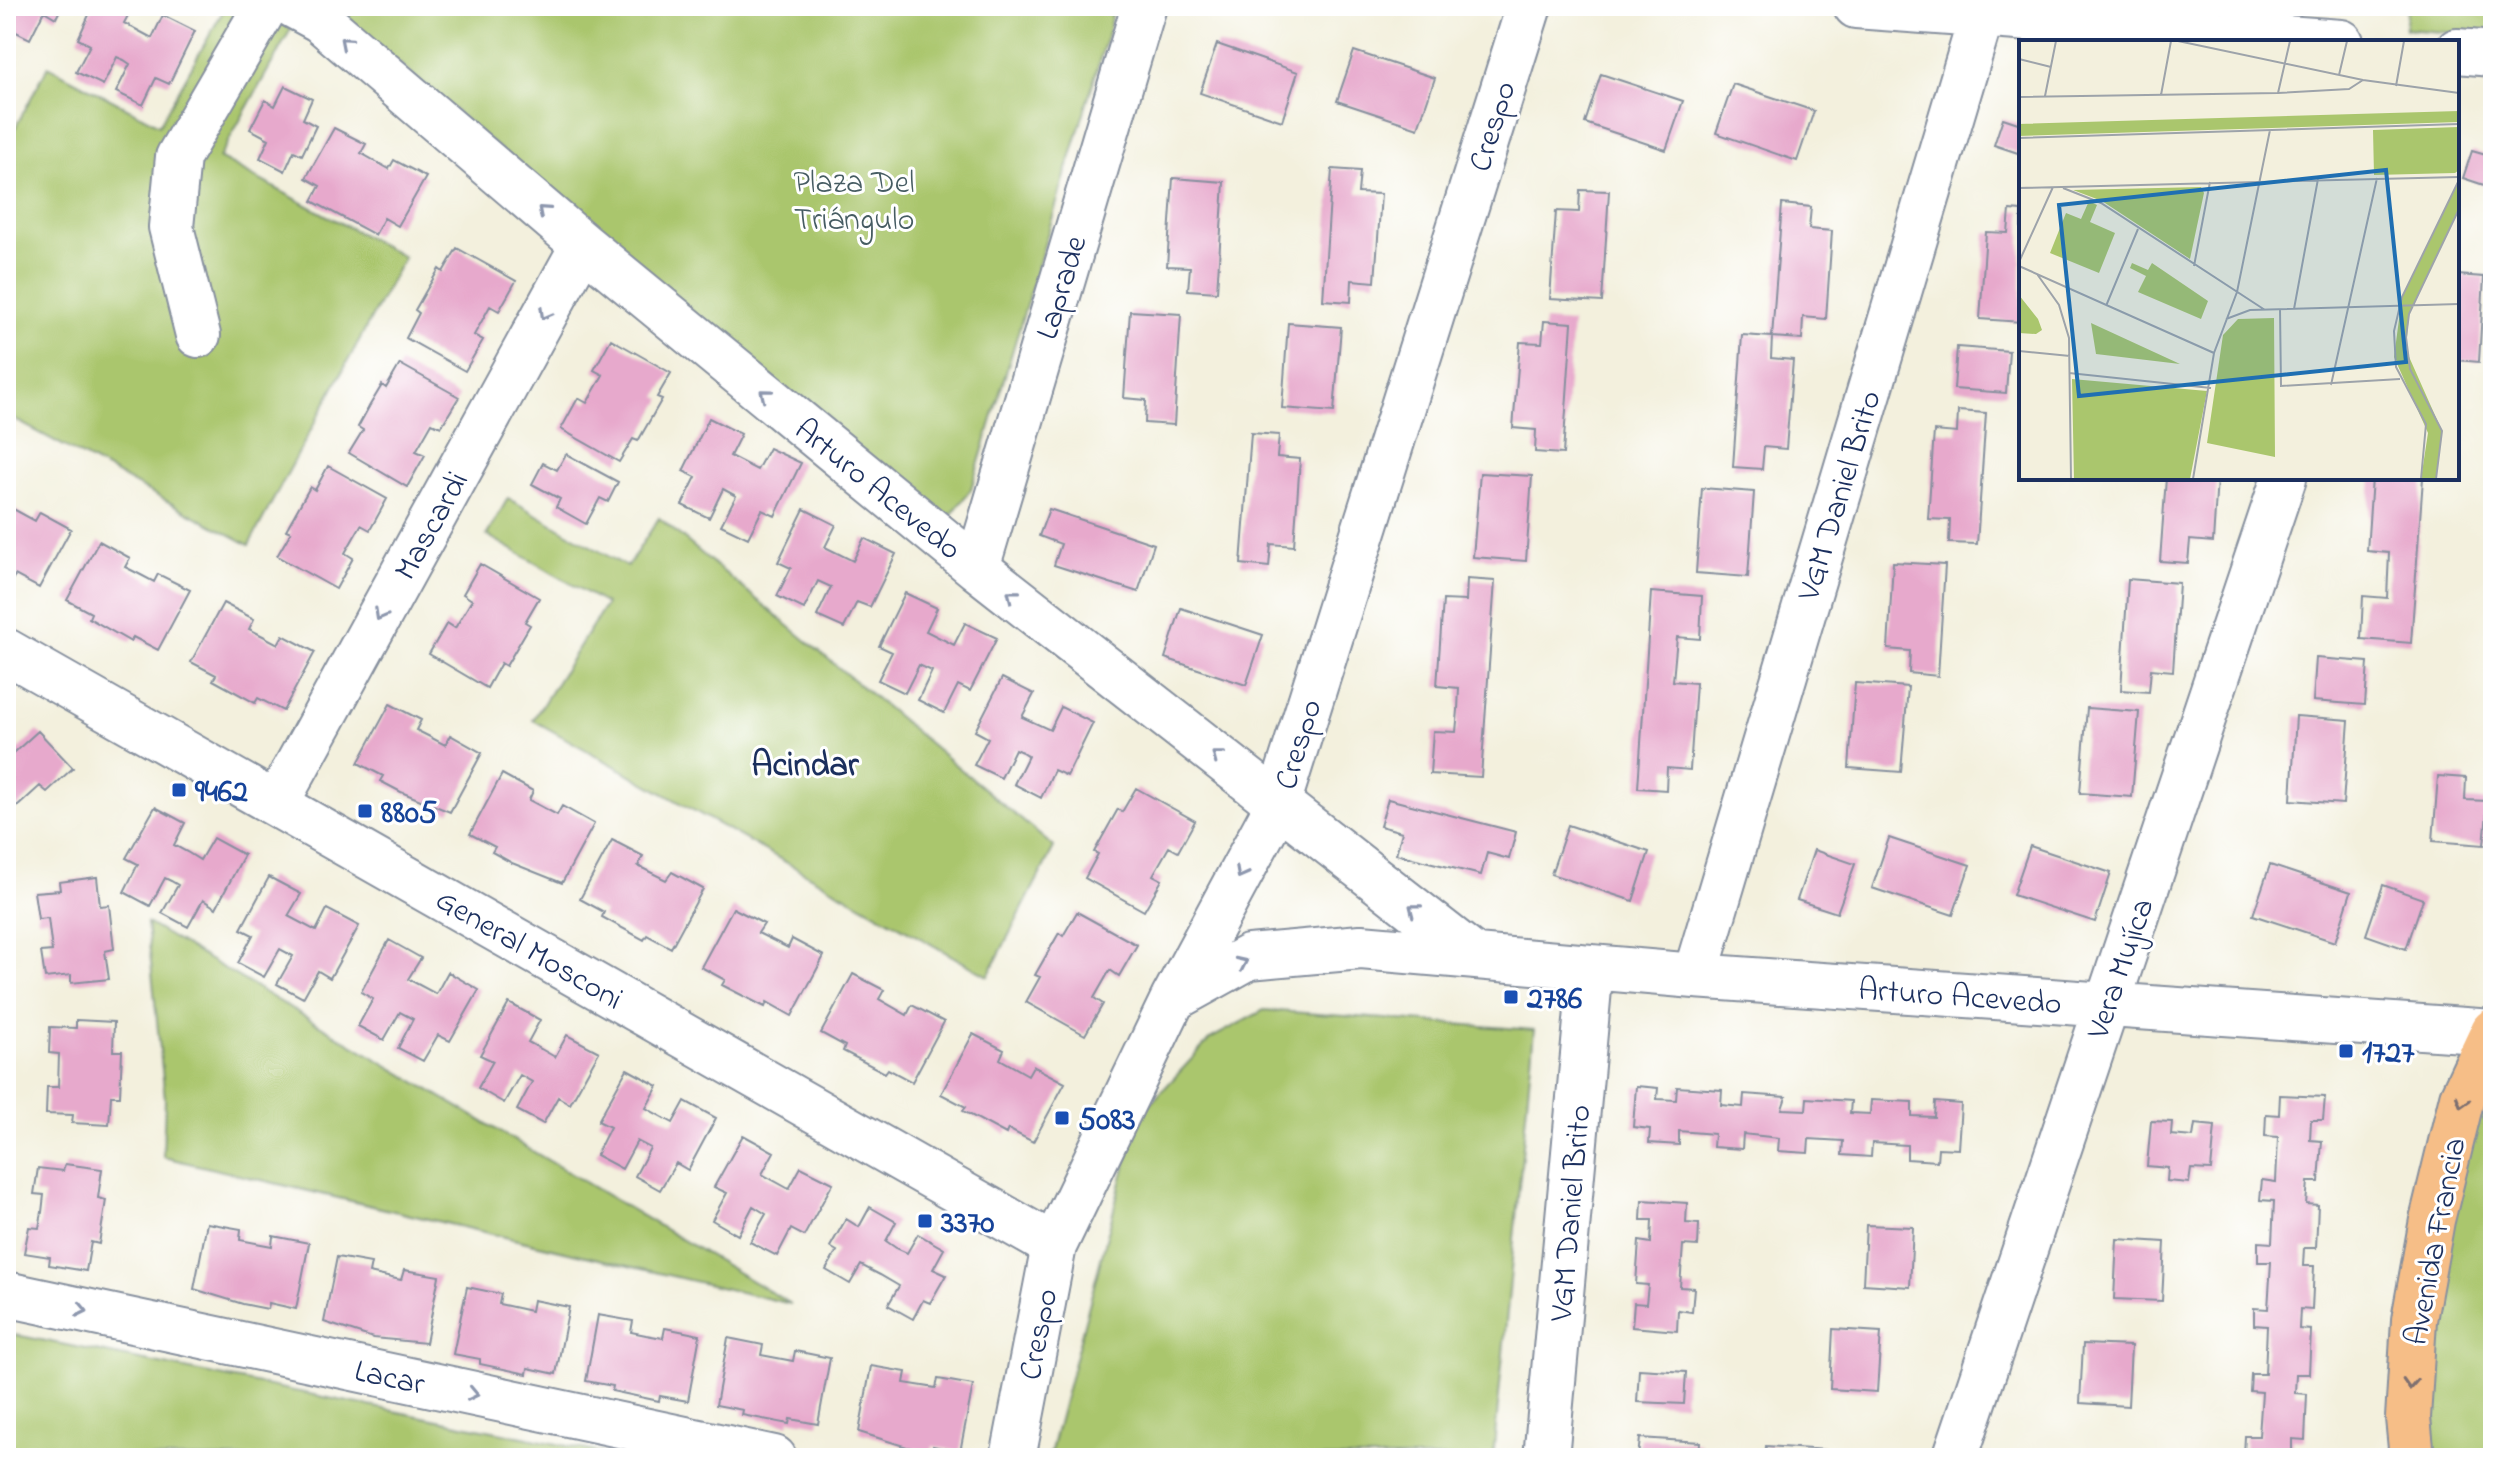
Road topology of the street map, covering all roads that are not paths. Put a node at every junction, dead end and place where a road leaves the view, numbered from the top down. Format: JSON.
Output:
{"nodes":[{"id":1,"x":266,"y":6,"type":"edge"},
{"id":2,"x":294,"y":6,"type":"edge"},
{"id":3,"x":1144,"y":6,"type":"edge"},
{"id":4,"x":1529,"y":6,"type":"edge"},
{"id":5,"x":1856,"y":6,"type":"edge"},
{"id":6,"x":1982,"y":14,"type":"junction"},
{"id":7,"x":2315,"y":40,"type":"edge"},
{"id":8,"x":2459,"y":51,"type":"edge"},
{"id":9,"x":2493,"y":54,"type":"edge"},
{"id":10,"x":583,"y":245,"type":"junction"},
{"id":11,"x":198,"y":335,"type":"dead end"},
{"id":12,"x":2283,"y":480,"type":"edge"},
{"id":13,"x":977,"y":568,"type":"junction"},
{"id":14,"x":6,"y":651,"type":"edge"},
{"id":15,"x":276,"y":804,"type":"junction"},
{"id":16,"x":1278,"y":804,"type":"junction"},
{"id":17,"x":1475,"y":957,"type":"junction"},
{"id":18,"x":1591,"y":967,"type":"junction"},
{"id":19,"x":1695,"y":976,"type":"junction"},
{"id":20,"x":1173,"y":999,"type":"junction"},
{"id":21,"x":2106,"y":1005,"type":"junction"},
{"id":22,"x":2493,"y":1032,"type":"edge"},
{"id":23,"x":1054,"y":1246,"type":"junction"},
{"id":24,"x":6,"y":1294,"type":"edge"},
{"id":25,"x":774,"y":1458,"type":"edge"},
{"id":26,"x":1013,"y":1458,"type":"edge"},
{"id":27,"x":1546,"y":1458,"type":"edge"},
{"id":28,"x":1955,"y":1458,"type":"edge"},
{"id":29,"x":2412,"y":1458,"type":"edge"}],
"edges":[{"from":1,"to":11,"type":"street"},
{"from":10,"to":2,"type":"street","name":"Arturo Acevedo","one_way":true},
{"from":3,"to":13,"type":"street","name":"Laprade"},
{"from":4,"to":16,"type":"street","name":"Crespo"},
{"from":5,"to":6,"type":"street"},
{"from":6,"to":7,"type":"street"},
{"from":6,"to":19,"type":"street","name":"VGM Daniel Brito"},
{"from":8,"to":9,"type":"street"},
{"from":13,"to":10,"type":"street","name":"Arturo Acevedo","one_way":true},
{"from":10,"to":15,"type":"street","name":"Mascardi","one_way":true},
{"from":12,"to":21,"type":"street","name":"Vera Mujíca"},
{"from":16,"to":13,"type":"street","name":"Arturo Acevedo","one_way":true},
{"from":14,"to":15,"type":"street","name":"General Mosconi"},
{"from":15,"to":23,"type":"street","name":"General Mosconi"},
{"from":17,"to":16,"type":"street","name":"Arturo Acevedo","one_way":true},
{"from":16,"to":20,"type":"street","name":"Crespo","one_way":true},
{"from":17,"to":18,"type":"street","name":"Arturo Acevedo"},
{"from":20,"to":17,"type":"street","name":"Arturo Acevedo","one_way":true},
{"from":18,"to":19,"type":"street","name":"Arturo Acevedo"},
{"from":18,"to":27,"type":"street","name":"VGM Daniel Brito"},
{"from":19,"to":21,"type":"street","name":"Arturo Acevedo"},
{"from":20,"to":23,"type":"street","name":"Crespo"},
{"from":21,"to":22,"type":"street","name":"Arturo Acevedo"},
{"from":21,"to":28,"type":"street","name":"Vera Mujíca"},
{"from":22,"to":29,"type":"main road","name":"Avenida Francia","one_way":true},
{"from":23,"to":26,"type":"street","name":"Crespo"},
{"from":24,"to":25,"type":"street","name":"Lacar","one_way":true}]}
